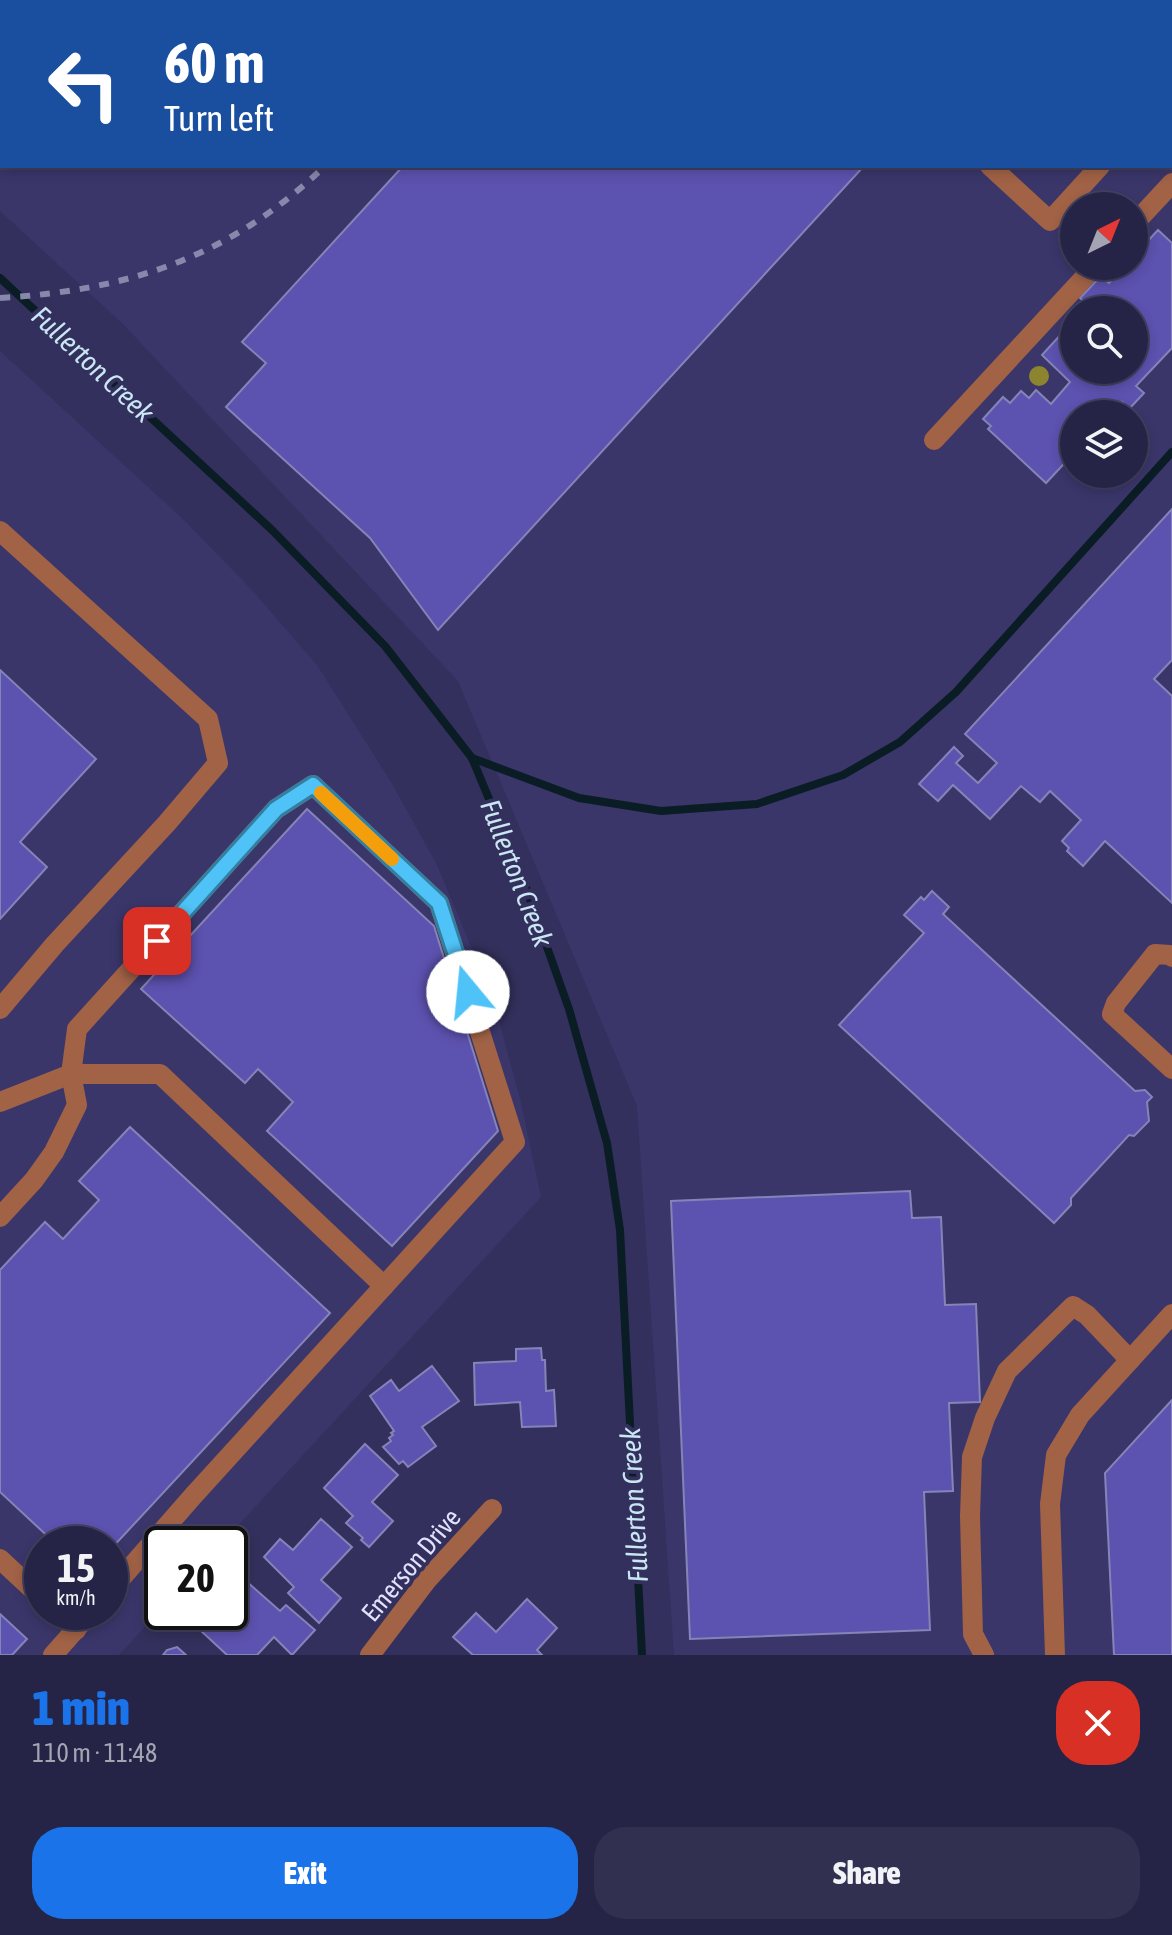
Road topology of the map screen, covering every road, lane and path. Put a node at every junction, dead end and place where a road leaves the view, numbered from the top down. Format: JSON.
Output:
{"nodes":[{"id":1,"x":992,"y":168,"type":"edge"},
{"id":2,"x":1098,"y":168,"type":"edge"},
{"id":3,"x":1172,"y":183,"type":"edge"},
{"id":4,"x":1148,"y":209,"type":"edge"},
{"id":5,"x":1082,"y":280,"type":"edge"},
{"id":6,"x":934,"y":440,"type":"dead end"},
{"id":7,"x":0,"y":531,"type":"edge"},
{"id":8,"x":1172,"y":957,"type":"edge"},
{"id":9,"x":0,"y":1009,"type":"edge"},
{"id":10,"x":1172,"y":1069,"type":"edge"},
{"id":11,"x":71,"y":1074,"type":"junction"},
{"id":12,"x":0,"y":1102,"type":"edge"},
{"id":13,"x":0,"y":1217,"type":"edge"},
{"id":14,"x":384,"y":1286,"type":"junction"},
{"id":15,"x":1172,"y":1314,"type":"edge"},
{"id":16,"x":1130,"y":1360,"type":"junction"},
{"id":17,"x":492,"y":1509,"type":"dead end"},
{"id":18,"x":0,"y":1559,"type":"edge"},
{"id":19,"x":128,"y":1570,"type":"edge"},
{"id":20,"x":24,"y":1581,"type":"edge"},
{"id":21,"x":76,"y":1630,"type":"edge"},
{"id":22,"x":53,"y":1655,"type":"edge"},
{"id":23,"x":370,"y":1655,"type":"edge"},
{"id":24,"x":984,"y":1655,"type":"edge"},
{"id":25,"x":1055,"y":1655,"type":"edge"}],
"edges":[{"from":1,"to":2,"type":"street"},
{"from":3,"to":4,"type":"street"},
{"from":5,"to":6,"type":"street"},
{"from":7,"to":9,"type":"street"},
{"from":8,"to":10,"type":"street"},
{"from":11,"to":12,"type":"street"},
{"from":11,"to":13,"type":"street"},
{"from":11,"to":14,"type":"street"},
{"from":11,"to":14,"type":"street"},
{"from":14,"to":19,"type":"street"},
{"from":15,"to":16,"type":"street"},
{"from":16,"to":24,"type":"street"},
{"from":16,"to":25,"type":"street"},
{"from":17,"to":23,"type":"street","name":"Emerson Drive"},
{"from":18,"to":20,"type":"street"},
{"from":21,"to":22,"type":"street"}]}
